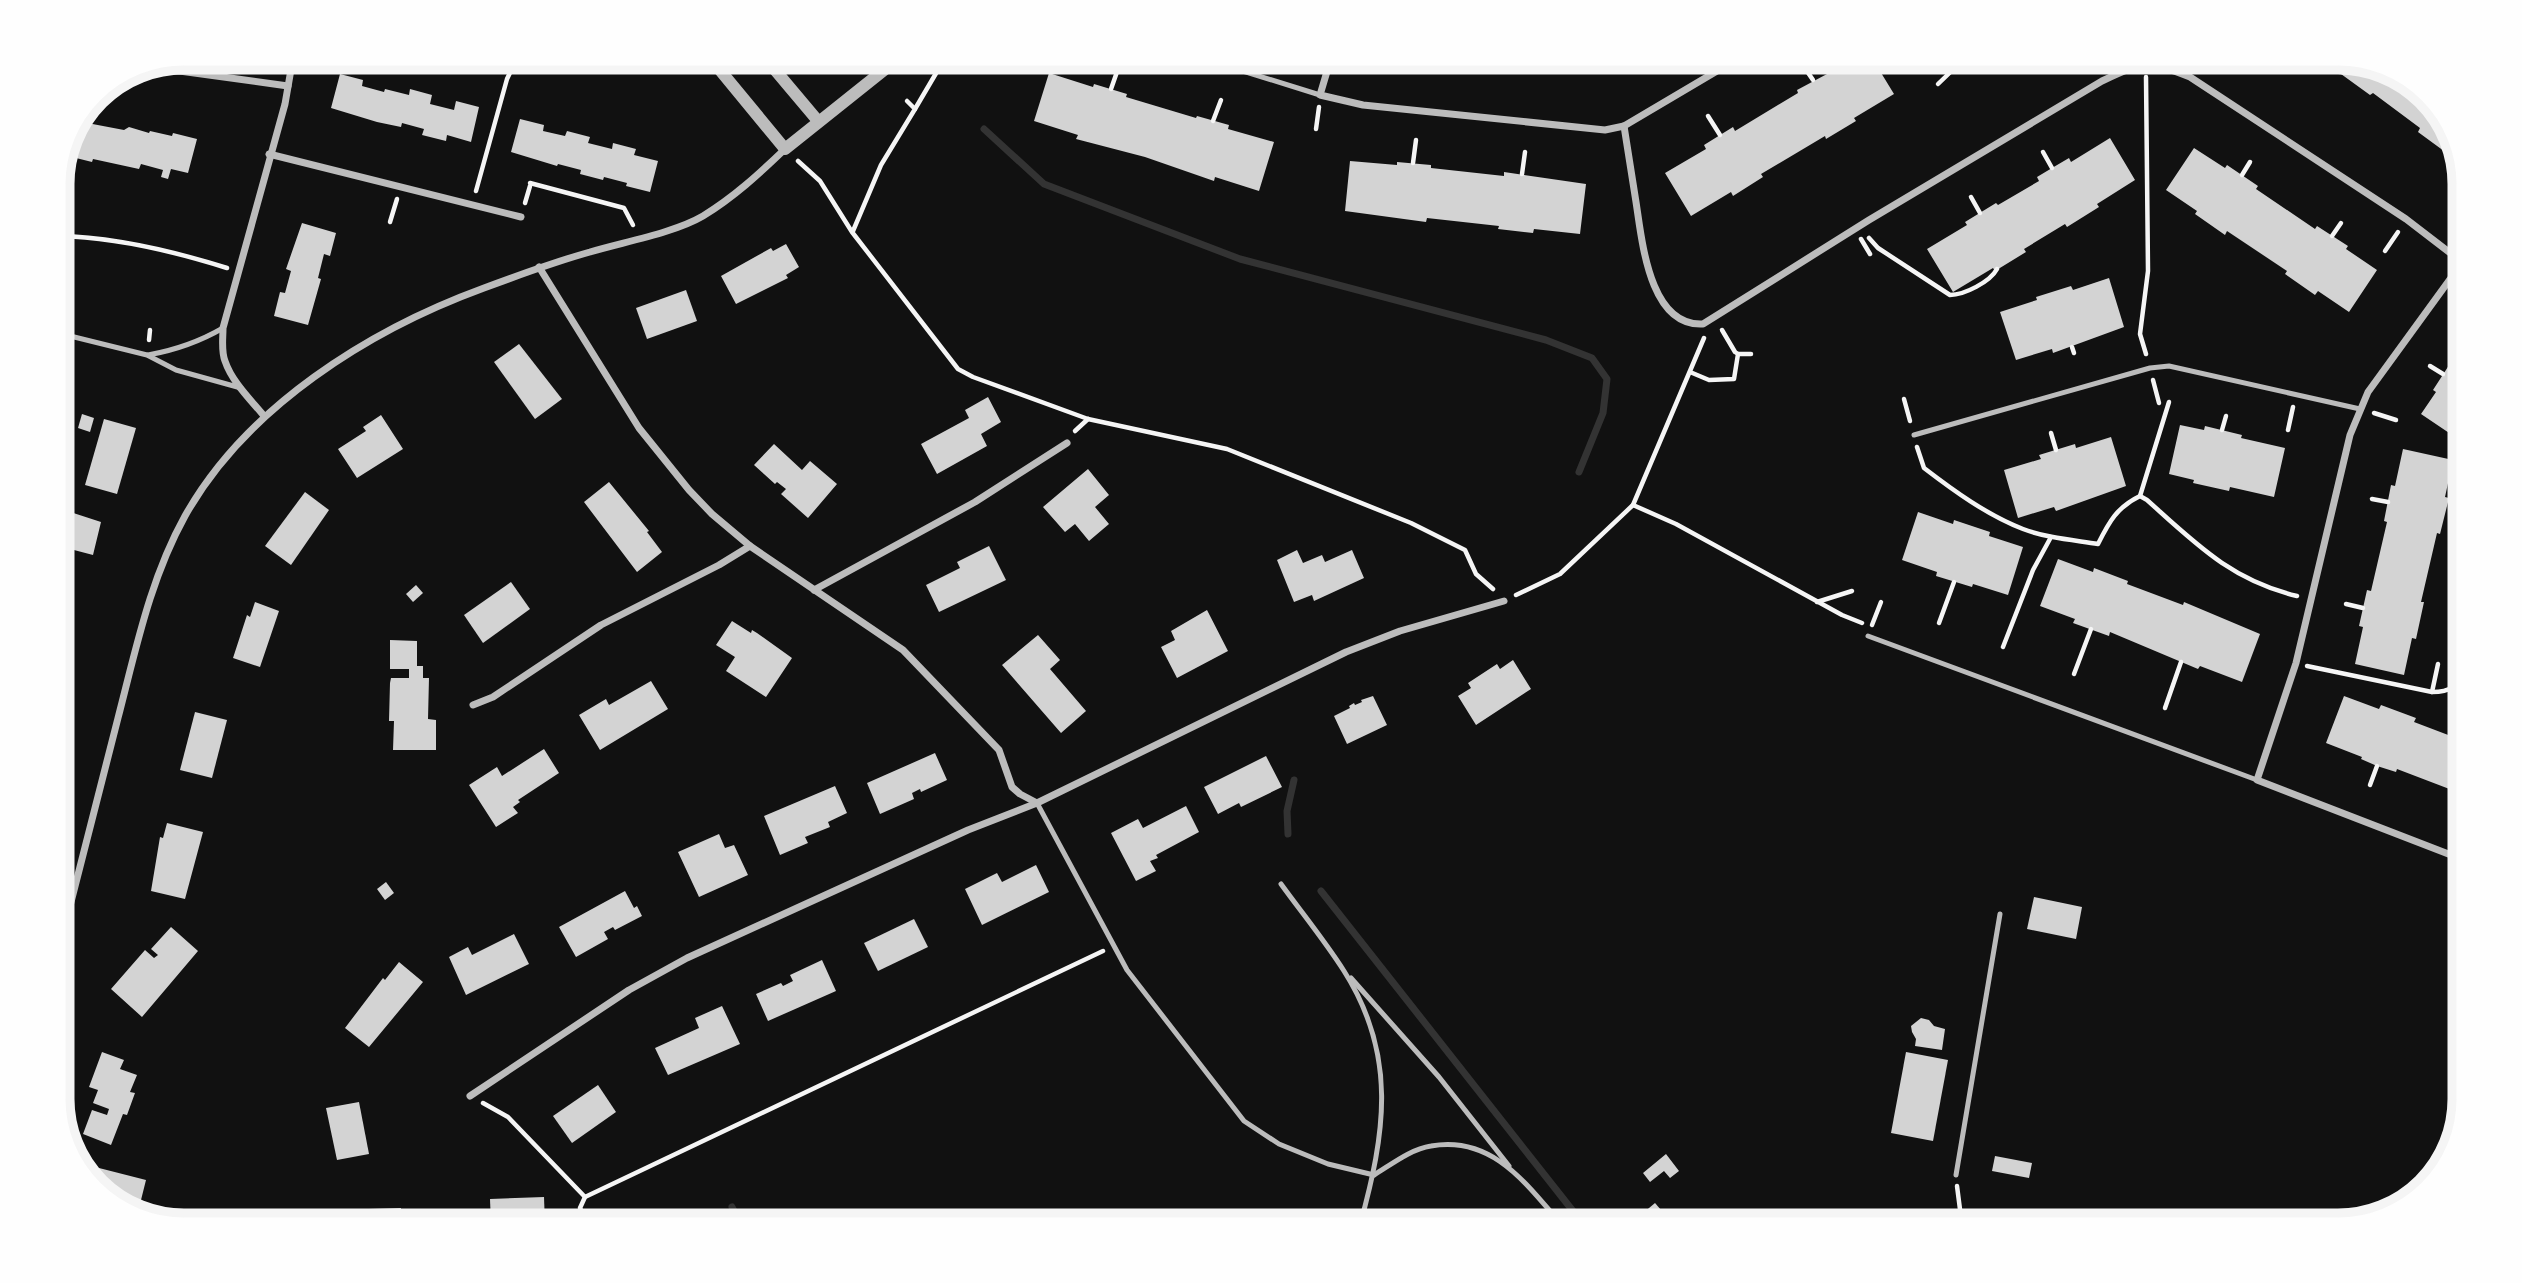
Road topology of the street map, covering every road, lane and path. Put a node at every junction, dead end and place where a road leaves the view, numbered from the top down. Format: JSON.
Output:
{"nodes":[{"id":1,"x":291,"y":70,"type":"edge"},
{"id":2,"x":511,"y":70,"type":"edge"},
{"id":3,"x":719,"y":70,"type":"edge"},
{"id":4,"x":775,"y":70,"type":"edge"},
{"id":5,"x":884,"y":70,"type":"edge"},
{"id":6,"x":937,"y":70,"type":"edge"},
{"id":7,"x":1118,"y":70,"type":"edge"},
{"id":8,"x":1238,"y":70,"type":"edge"},
{"id":9,"x":1328,"y":70,"type":"edge"},
{"id":10,"x":1719,"y":70,"type":"edge"},
{"id":11,"x":1806,"y":70,"type":"edge"},
{"id":12,"x":1953,"y":70,"type":"edge"},
{"id":13,"x":2125,"y":70,"type":"edge"},
{"id":14,"x":2146,"y":70,"type":"edge"},
{"id":15,"x":2172,"y":70,"type":"edge"},
{"id":16,"x":177,"y":71,"type":"edge"},
{"id":17,"x":1812,"y":80,"type":"dead end"},
{"id":18,"x":1938,"y":84,"type":"dead end"},
{"id":19,"x":288,"y":86,"type":"junction"},
{"id":20,"x":1111,"y":89,"type":"dead end"},
{"id":21,"x":1320,"y":96,"type":"junction"},
{"id":22,"x":1221,"y":100,"type":"dead end"},
{"id":23,"x":907,"y":101,"type":"dead end"},
{"id":24,"x":1319,"y":106,"type":"dead end"},
{"id":25,"x":915,"y":109,"type":"junction"},
{"id":26,"x":1709,"y":116,"type":"dead end"},
{"id":27,"x":818,"y":121,"type":"junction"},
{"id":28,"x":1213,"y":121,"type":"dead end"},
{"id":29,"x":1624,"y":126,"type":"junction"},
{"id":30,"x":1316,"y":129,"type":"dead end"},
{"id":31,"x":1720,"y":135,"type":"dead end"},
{"id":32,"x":1416,"y":140,"type":"dead end"},
{"id":33,"x":785,"y":149,"type":"junction"},
{"id":34,"x":1525,"y":152,"type":"dead end"},
{"id":35,"x":2043,"y":152,"type":"dead end"},
{"id":36,"x":269,"y":154,"type":"junction"},
{"id":37,"x":2250,"y":162,"type":"dead end"},
{"id":38,"x":1413,"y":163,"type":"dead end"},
{"id":39,"x":2053,"y":168,"type":"dead end"},
{"id":40,"x":481,"y":173,"type":"dead end"},
{"id":41,"x":1522,"y":174,"type":"dead end"},
{"id":42,"x":2242,"y":175,"type":"dead end"},
{"id":43,"x":530,"y":183,"type":"dead end"},
{"id":44,"x":400,"y":186,"type":"junction"},
{"id":45,"x":1971,"y":197,"type":"dead end"},
{"id":46,"x":624,"y":208,"type":"dead end"},
{"id":47,"x":1980,"y":213,"type":"dead end"},
{"id":48,"x":521,"y":217,"type":"dead end"},
{"id":49,"x":2406,"y":219,"type":"junction"},
{"id":50,"x":390,"y":222,"type":"dead end"},
{"id":51,"x":2341,"y":223,"type":"dead end"},
{"id":52,"x":852,"y":232,"type":"junction"},
{"id":53,"x":70,"y":236,"type":"edge"},
{"id":54,"x":2333,"y":236,"type":"dead end"},
{"id":55,"x":1865,"y":240,"type":"dead end"},
{"id":56,"x":2385,"y":251,"type":"dead end"},
{"id":57,"x":2452,"y":253,"type":"edge"},
{"id":58,"x":219,"y":265,"type":"dead end"},
{"id":59,"x":539,"y":267,"type":"junction"},
{"id":60,"x":1997,"y":269,"type":"dead end"},
{"id":61,"x":2452,"y":276,"type":"edge"},
{"id":62,"x":1712,"y":318,"type":"junction"},
{"id":63,"x":223,"y":328,"type":"junction"},
{"id":64,"x":2140,"y":334,"type":"dead end"},
{"id":65,"x":70,"y":336,"type":"edge"},
{"id":66,"x":1732,"y":345,"type":"dead end"},
{"id":67,"x":1738,"y":354,"type":"junction"},
{"id":68,"x":1751,"y":354,"type":"dead end"},
{"id":69,"x":147,"y":355,"type":"junction"},
{"id":70,"x":2430,"y":366,"type":"dead end"},
{"id":71,"x":1690,"y":372,"type":"junction"},
{"id":72,"x":2444,"y":374,"type":"dead end"},
{"id":73,"x":241,"y":388,"type":"junction"},
{"id":74,"x":2296,"y":394,"type":"junction"},
{"id":75,"x":2169,"y":402,"type":"dead end"},
{"id":76,"x":2360,"y":408,"type":"junction"},
{"id":77,"x":2372,"y":413,"type":"dead end"},
{"id":78,"x":264,"y":416,"type":"junction"},
{"id":79,"x":2226,"y":416,"type":"dead end"},
{"id":80,"x":2396,"y":420,"type":"dead end"},
{"id":81,"x":2222,"y":430,"type":"dead end"},
{"id":82,"x":2288,"y":430,"type":"dead end"},
{"id":83,"x":2051,"y":433,"type":"dead end"},
{"id":84,"x":1914,"y":435,"type":"dead end"},
{"id":85,"x":1067,"y":443,"type":"dead end"},
{"id":86,"x":2056,"y":450,"type":"dead end"},
{"id":87,"x":1924,"y":468,"type":"dead end"},
{"id":88,"x":2140,"y":496,"type":"junction"},
{"id":89,"x":2372,"y":499,"type":"dead end"},
{"id":90,"x":2388,"y":502,"type":"dead end"},
{"id":91,"x":1633,"y":505,"type":"junction"},
{"id":92,"x":2051,"y":537,"type":"junction"},
{"id":93,"x":750,"y":546,"type":"junction"},
{"id":94,"x":1954,"y":582,"type":"dead end"},
{"id":95,"x":814,"y":590,"type":"junction"},
{"id":96,"x":1852,"y":591,"type":"dead end"},
{"id":97,"x":2279,"y":592,"type":"dead end"},
{"id":98,"x":1504,"y":601,"type":"junction"},
{"id":99,"x":1817,"y":602,"type":"junction"},
{"id":100,"x":1881,"y":602,"type":"dead end"},
{"id":101,"x":2346,"y":604,"type":"dead end"},
{"id":102,"x":2363,"y":608,"type":"dead end"},
{"id":103,"x":1939,"y":623,"type":"dead end"},
{"id":104,"x":2091,"y":629,"type":"dead end"},
{"id":105,"x":1868,"y":636,"type":"junction"},
{"id":106,"x":2003,"y":648,"type":"dead end"},
{"id":107,"x":2181,"y":662,"type":"dead end"},
{"id":108,"x":2438,"y":664,"type":"dead end"},
{"id":109,"x":2327,"y":670,"type":"dead end"},
{"id":110,"x":2074,"y":674,"type":"dead end"},
{"id":111,"x":2452,"y":689,"type":"edge"},
{"id":112,"x":2432,"y":692,"type":"junction"},
{"id":113,"x":473,"y":705,"type":"dead end"},
{"id":114,"x":2165,"y":708,"type":"dead end"},
{"id":115,"x":2377,"y":766,"type":"dead end"},
{"id":116,"x":2256,"y":780,"type":"junction"},
{"id":117,"x":2370,"y":785,"type":"dead end"},
{"id":118,"x":1037,"y":803,"type":"junction"},
{"id":119,"x":2452,"y":855,"type":"edge"},
{"id":120,"x":1281,"y":884,"type":"dead end"},
{"id":121,"x":70,"y":906,"type":"edge"},
{"id":122,"x":2000,"y":914,"type":"dead end"},
{"id":123,"x":1105,"y":950,"type":"dead end"},
{"id":124,"x":1344,"y":971,"type":"junction"},
{"id":125,"x":470,"y":1096,"type":"joint"},
{"id":126,"x":1509,"y":1166,"type":"junction"},
{"id":127,"x":1374,"y":1175,"type":"junction"},
{"id":128,"x":1956,"y":1175,"type":"joint"},
{"id":129,"x":585,"y":1197,"type":"junction"},
{"id":130,"x":583,"y":1213,"type":"edge"},
{"id":131,"x":1363,"y":1213,"type":"edge"},
{"id":132,"x":1551,"y":1213,"type":"edge"},
{"id":133,"x":1961,"y":1213,"type":"edge"}],
"edges":[{"from":1,"to":19,"type":"street"},
{"from":2,"to":40,"type":"path"},
{"from":3,"to":33,"type":"street"},
{"from":4,"to":27,"type":"street"},
{"from":5,"to":27,"type":"street"},
{"from":6,"to":25,"type":"path"},
{"from":7,"to":20,"type":"path"},
{"from":8,"to":21,"type":"lane"},
{"from":9,"to":21,"type":"street"},
{"from":10,"to":29,"type":"street"},
{"from":11,"to":17,"type":"path"},
{"from":12,"to":18,"type":"path"},
{"from":13,"to":62,"type":"street"},
{"from":14,"to":64,"type":"path"},
{"from":15,"to":49,"type":"street"},
{"from":16,"to":19,"type":"street"},
{"from":19,"to":36,"type":"street"},
{"from":21,"to":29,"type":"street"},
{"from":22,"to":28,"type":"path"},
{"from":23,"to":25,"type":"path"},
{"from":24,"to":30,"type":"path"},
{"from":25,"to":52,"type":"path"},
{"from":26,"to":31,"type":"path"},
{"from":27,"to":33,"type":"street"},
{"from":29,"to":62,"type":"street"},
{"from":32,"to":38,"type":"path"},
{"from":33,"to":52,"type":"path"},
{"from":33,"to":59,"type":"street"},
{"from":34,"to":41,"type":"path"},
{"from":35,"to":39,"type":"path"},
{"from":36,"to":44,"type":"street"},
{"from":36,"to":63,"type":"street"},
{"from":37,"to":42,"type":"path"},
{"from":43,"to":46,"type":"path"},
{"from":44,"to":48,"type":"street"},
{"from":44,"to":50,"type":"path"},
{"from":45,"to":47,"type":"path"},
{"from":49,"to":56,"type":"path"},
{"from":49,"to":57,"type":"street"},
{"from":51,"to":54,"type":"path"},
{"from":52,"to":98,"type":"path"},
{"from":53,"to":58,"type":"path"},
{"from":55,"to":60,"type":"path"},
{"from":59,"to":78,"type":"street"},
{"from":59,"to":93,"type":"street"},
{"from":61,"to":76,"type":"street"},
{"from":62,"to":71,"type":"path"},
{"from":63,"to":69,"type":"lane"},
{"from":63,"to":73,"type":"street"},
{"from":65,"to":69,"type":"lane"},
{"from":66,"to":67,"type":"path"},
{"from":67,"to":68,"type":"path"},
{"from":67,"to":71,"type":"path"},
{"from":69,"to":73,"type":"lane"},
{"from":70,"to":72,"type":"path"},
{"from":71,"to":91,"type":"path"},
{"from":73,"to":78,"type":"street"},
{"from":74,"to":76,"type":"lane"},
{"from":74,"to":82,"type":"path"},
{"from":74,"to":84,"type":"lane"},
{"from":75,"to":88,"type":"path"},
{"from":76,"to":116,"type":"street"},
{"from":77,"to":80,"type":"path"},
{"from":78,"to":121,"type":"street"},
{"from":79,"to":81,"type":"path"},
{"from":83,"to":86,"type":"path"},
{"from":85,"to":95,"type":"street"},
{"from":87,"to":92,"type":"path"},
{"from":88,"to":92,"type":"path"},
{"from":88,"to":97,"type":"path"},
{"from":89,"to":90,"type":"path"},
{"from":91,"to":98,"type":"path"},
{"from":91,"to":99,"type":"path"},
{"from":92,"to":106,"type":"path"},
{"from":93,"to":95,"type":"street"},
{"from":93,"to":113,"type":"street"},
{"from":94,"to":103,"type":"path"},
{"from":95,"to":118,"type":"street"},
{"from":96,"to":99,"type":"path"},
{"from":98,"to":118,"type":"street"},
{"from":99,"to":105,"type":"path"},
{"from":100,"to":105,"type":"path"},
{"from":101,"to":102,"type":"path"},
{"from":104,"to":110,"type":"path"},
{"from":105,"to":116,"type":"lane"},
{"from":107,"to":114,"type":"path"},
{"from":108,"to":112,"type":"path"},
{"from":109,"to":112,"type":"path"},
{"from":111,"to":112,"type":"path"},
{"from":115,"to":117,"type":"path"},
{"from":116,"to":119,"type":"street"},
{"from":118,"to":125,"type":"street"},
{"from":118,"to":127,"type":"lane"},
{"from":120,"to":124,"type":"lane"},
{"from":122,"to":128,"type":"lane"},
{"from":123,"to":129,"type":"path"},
{"from":124,"to":126,"type":"lane"},
{"from":124,"to":127,"type":"lane"},
{"from":125,"to":129,"type":"path"},
{"from":126,"to":127,"type":"lane"},
{"from":126,"to":132,"type":"lane"},
{"from":127,"to":131,"type":"lane"},
{"from":128,"to":133,"type":"path"},
{"from":129,"to":130,"type":"path"}]}
